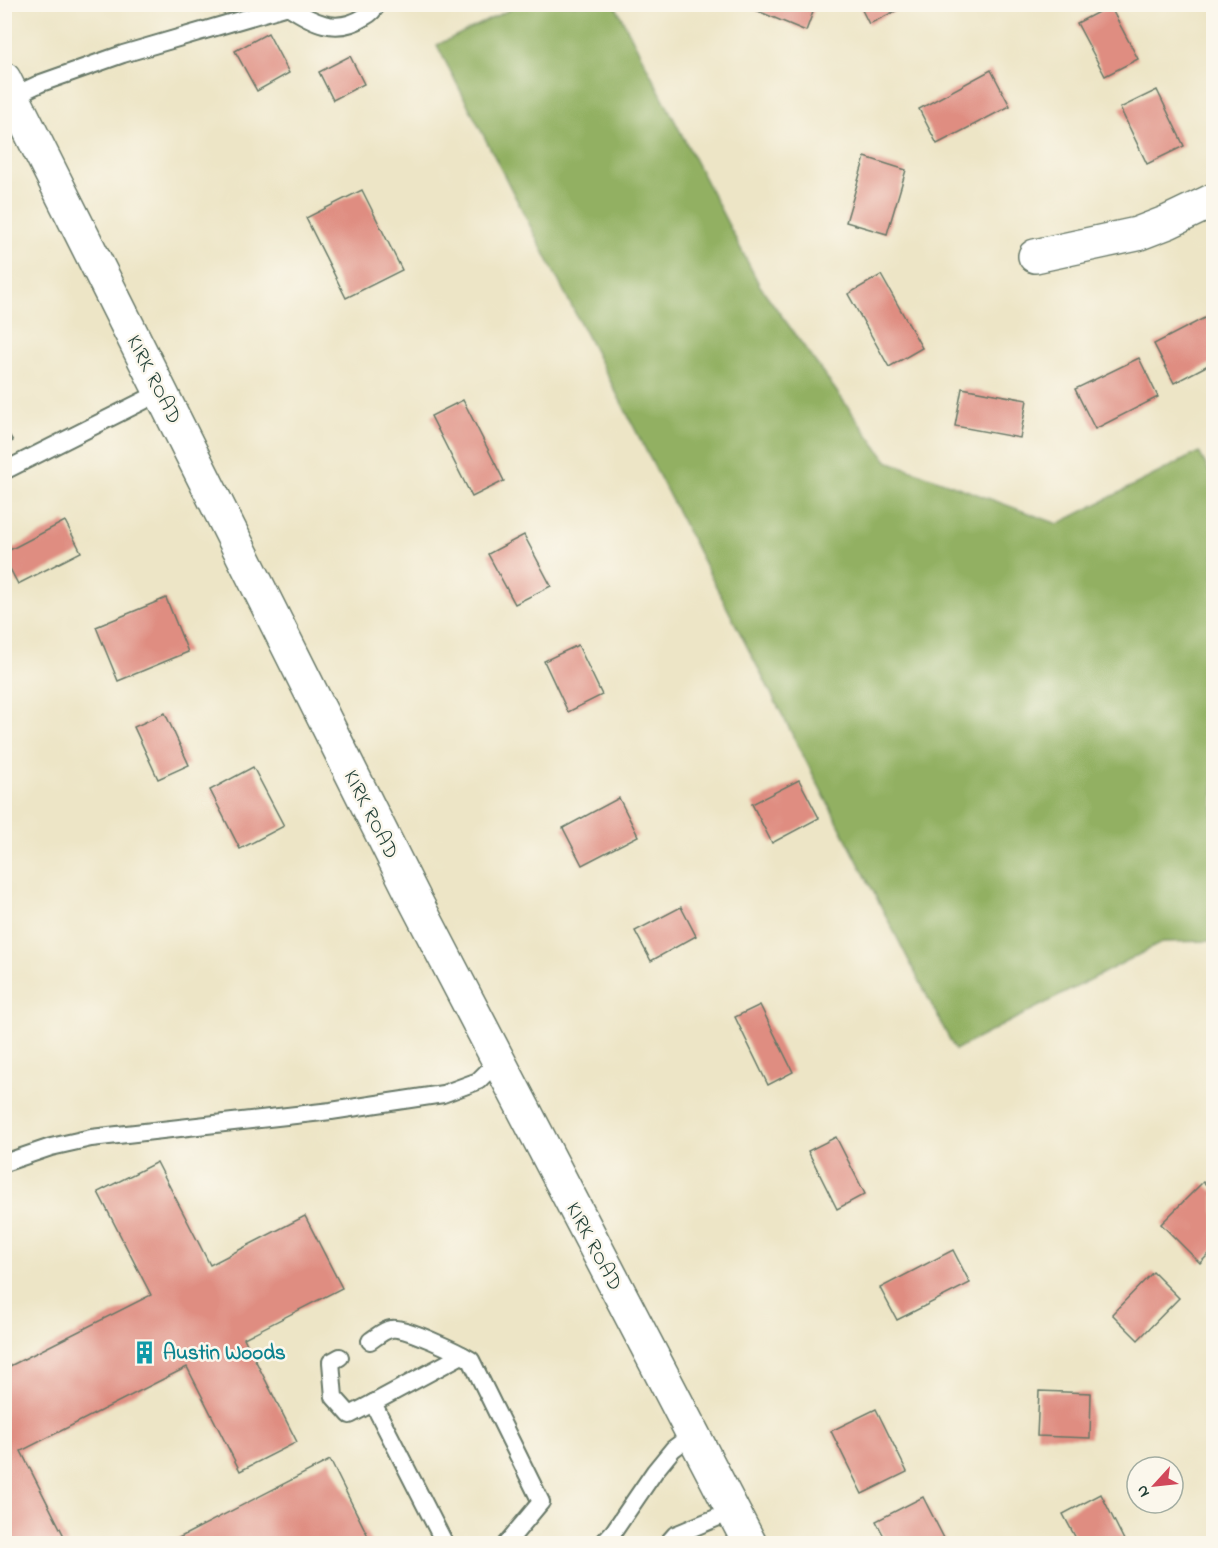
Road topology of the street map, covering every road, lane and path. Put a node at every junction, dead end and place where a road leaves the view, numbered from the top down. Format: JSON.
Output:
{"nodes":[{"id":1,"x":377,"y":4,"type":"edge"},
{"id":2,"x":288,"y":5,"type":"edge"},
{"id":3,"x":9,"y":88,"type":"edge"},
{"id":4,"x":1214,"y":200,"type":"edge"},
{"id":5,"x":1035,"y":256,"type":"dead end"},
{"id":6,"x":161,"y":392,"type":"junction"},
{"id":7,"x":4,"y":471,"type":"edge"},
{"id":8,"x":498,"y":1061,"type":"junction"},
{"id":9,"x":4,"y":1163,"type":"edge"},
{"id":10,"x":369,"y":1341,"type":"dead end"},
{"id":11,"x":462,"y":1355,"type":"junction"},
{"id":12,"x":340,"y":1357,"type":"dead end"},
{"id":13,"x":373,"y":1403,"type":"junction"},
{"id":14,"x":693,"y":1434,"type":"junction"},
{"id":15,"x":733,"y":1511,"type":"junction"},
{"id":16,"x":445,"y":1544,"type":"edge"},
{"id":17,"x":506,"y":1544,"type":"edge"},
{"id":18,"x":602,"y":1544,"type":"edge"},
{"id":19,"x":667,"y":1544,"type":"edge"},
{"id":20,"x":750,"y":1544,"type":"edge"}],
"edges":[{"from":1,"to":2,"type":"lane"},
{"from":2,"to":3,"type":"lane"},
{"from":3,"to":6,"type":"street","name":"KIRK ROAD"},
{"from":4,"to":5,"type":"street"},
{"from":6,"to":7,"type":"lane"},
{"from":6,"to":8,"type":"street","name":"KIRK ROAD"},
{"from":8,"to":9,"type":"lane"},
{"from":8,"to":14,"type":"street","name":"KIRK ROAD"},
{"from":10,"to":11,"type":"lane"},
{"from":11,"to":13,"type":"lane"},
{"from":11,"to":17,"type":"lane"},
{"from":12,"to":13,"type":"lane"},
{"from":13,"to":16,"type":"lane"},
{"from":14,"to":15,"type":"street","name":"KIRK ROAD"},
{"from":14,"to":18,"type":"lane"},
{"from":15,"to":19,"type":"lane"},
{"from":15,"to":20,"type":"street","name":"KIRK ROAD"}]}
